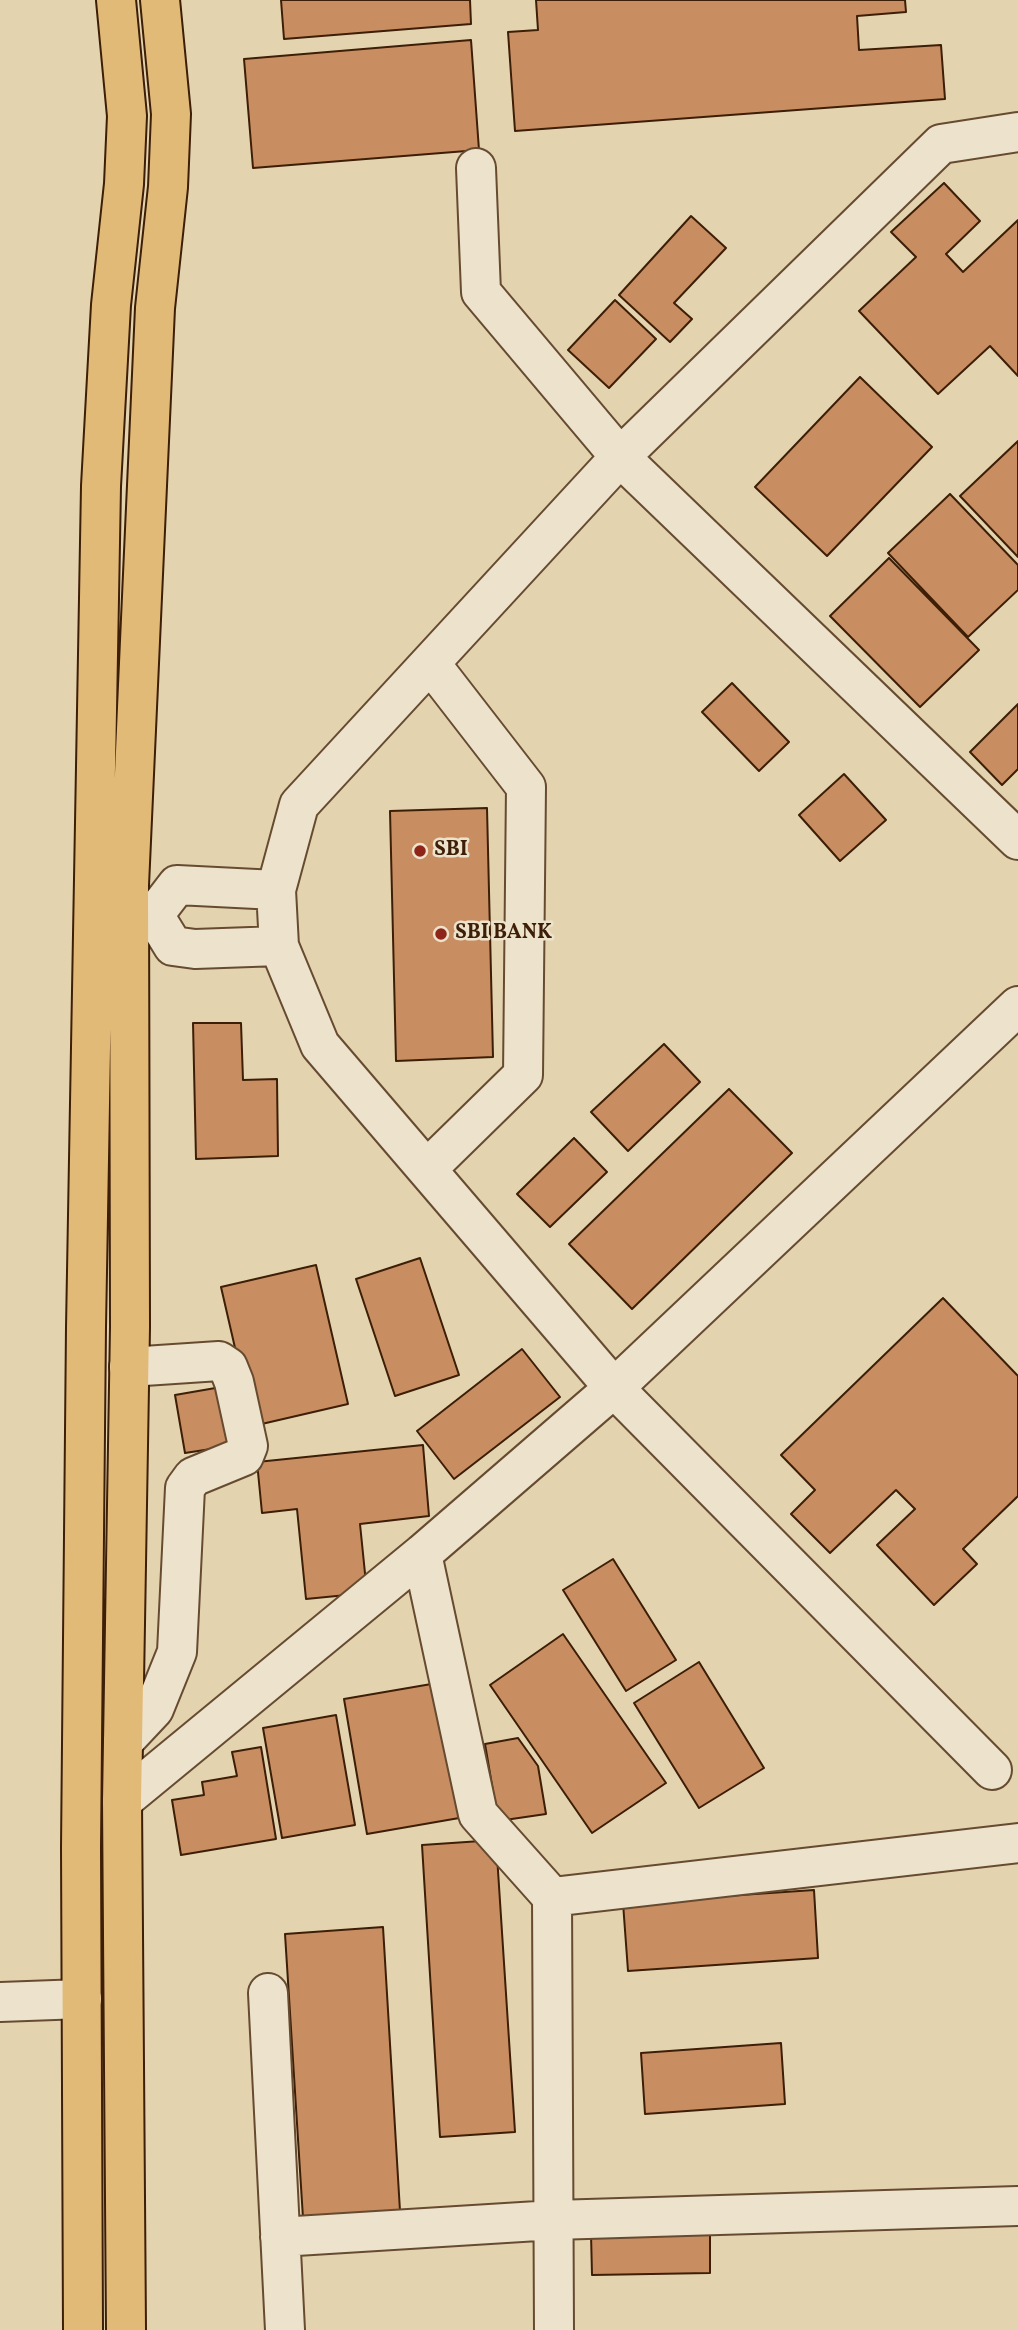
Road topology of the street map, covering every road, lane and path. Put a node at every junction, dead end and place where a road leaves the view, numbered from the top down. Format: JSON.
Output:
{"nodes":[{"id":1,"x":116,"y":0,"type":"edge"},
{"id":2,"x":160,"y":0,"type":"edge"},
{"id":3,"x":1018,"y":132,"type":"edge"},
{"id":4,"x":475,"y":168,"type":"dead end"},
{"id":5,"x":620,"y":457,"type":"junction"},
{"id":6,"x":430,"y":663,"type":"junction"},
{"id":7,"x":1018,"y":840,"type":"edge"},
{"id":8,"x":276,"y":890,"type":"junction"},
{"id":9,"x":125,"y":915,"type":"junction"},
{"id":10,"x":279,"y":946,"type":"junction"},
{"id":11,"x":1018,"y":1006,"type":"edge"},
{"id":12,"x":427,"y":1169,"type":"junction"},
{"id":13,"x":129,"y":1367,"type":"junction"},
{"id":14,"x":614,"y":1388,"type":"junction"},
{"id":15,"x":422,"y":1554,"type":"junction"},
{"id":16,"x":123,"y":1742,"type":"junction"},
{"id":17,"x":992,"y":1770,"type":"dead end"},
{"id":18,"x":122,"y":1801,"type":"junction"},
{"id":19,"x":1018,"y":1843,"type":"edge"},
{"id":20,"x":552,"y":1896,"type":"junction"},
{"id":21,"x":81,"y":1928,"type":"junction"},
{"id":22,"x":123,"y":1930,"type":"junction"},
{"id":23,"x":268,"y":1993,"type":"dead end"},
{"id":24,"x":82,"y":1999,"type":"junction"},
{"id":25,"x":0,"y":2002,"type":"edge"},
{"id":26,"x":1018,"y":2206,"type":"edge"},
{"id":27,"x":554,"y":2220,"type":"junction"},
{"id":28,"x":280,"y":2237,"type":"junction"},
{"id":29,"x":83,"y":2330,"type":"edge"},
{"id":30,"x":126,"y":2330,"type":"edge"},
{"id":31,"x":285,"y":2330,"type":"edge"},
{"id":32,"x":554,"y":2330,"type":"edge"}],
"edges":[{"from":1,"to":9,"type":"main road"},
{"from":2,"to":9,"type":"main road"},
{"from":3,"to":5,"type":"lane"},
{"from":4,"to":5,"type":"lane"},
{"from":5,"to":6,"type":"lane"},
{"from":5,"to":7,"type":"lane"},
{"from":6,"to":8,"type":"lane"},
{"from":6,"to":12,"type":"lane"},
{"from":8,"to":9,"type":"lane"},
{"from":8,"to":10,"type":"lane"},
{"from":9,"to":10,"type":"lane"},
{"from":9,"to":13,"type":"main road"},
{"from":9,"to":21,"type":"main road"},
{"from":10,"to":12,"type":"lane"},
{"from":11,"to":14,"type":"lane"},
{"from":12,"to":14,"type":"lane"},
{"from":13,"to":16,"type":"main road"},
{"from":13,"to":16,"type":"lane"},
{"from":14,"to":15,"type":"lane"},
{"from":14,"to":17,"type":"lane"},
{"from":15,"to":18,"type":"lane"},
{"from":15,"to":20,"type":"lane"},
{"from":16,"to":18,"type":"main road"},
{"from":18,"to":22,"type":"main road"},
{"from":19,"to":20,"type":"lane"},
{"from":20,"to":27,"type":"lane"},
{"from":21,"to":22,"type":"main road"},
{"from":21,"to":24,"type":"main road"},
{"from":22,"to":30,"type":"main road"},
{"from":23,"to":28,"type":"lane"},
{"from":24,"to":25,"type":"lane"},
{"from":24,"to":29,"type":"main road"},
{"from":26,"to":27,"type":"lane"},
{"from":27,"to":28,"type":"lane"},
{"from":27,"to":32,"type":"lane"},
{"from":28,"to":31,"type":"lane"}]}
